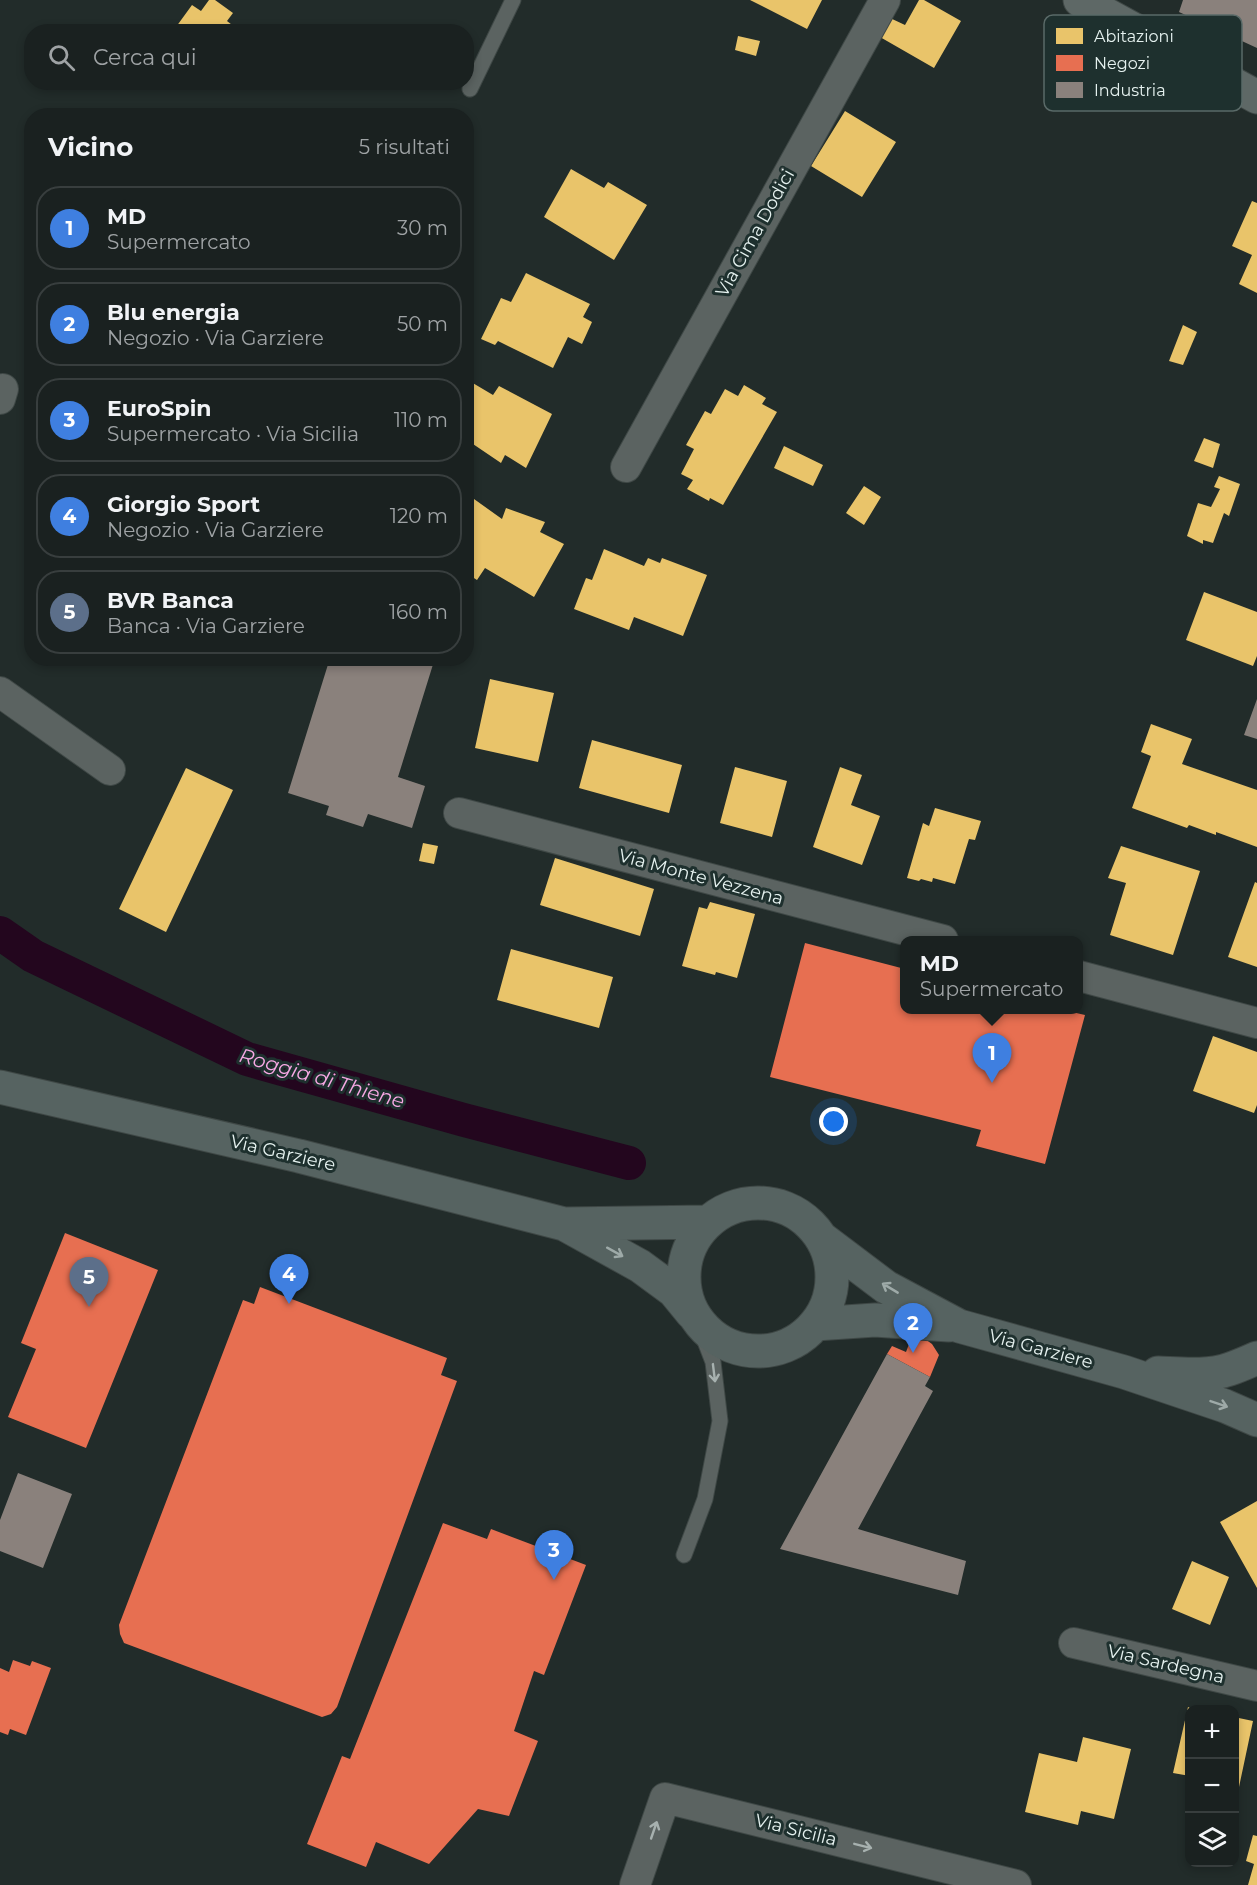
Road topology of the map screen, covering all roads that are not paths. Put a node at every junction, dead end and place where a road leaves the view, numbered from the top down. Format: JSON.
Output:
{"nodes":[{"id":1,"x":513,"y":0,"type":"edge"},
{"id":2,"x":885,"y":0,"type":"edge"},
{"id":3,"x":1080,"y":0,"type":"edge"},
{"id":4,"x":1107,"y":15,"type":"edge"},
{"id":5,"x":474,"y":81,"type":"edge"},
{"id":6,"x":1242,"y":89,"type":"edge"},
{"id":7,"x":1257,"y":97,"type":"edge"},
{"id":8,"x":626,"y":467,"type":"dead end"},
{"id":9,"x":0,"y":692,"type":"edge"},
{"id":10,"x":110,"y":770,"type":"dead end"},
{"id":11,"x":459,"y":813,"type":"dead end"},
{"id":12,"x":928,"y":936,"type":"edge"},
{"id":13,"x":1083,"y":977,"type":"edge"},
{"id":14,"x":1257,"y":1023,"type":"edge"},
{"id":15,"x":0,"y":1087,"type":"edge"},
{"id":16,"x":708,"y":1222,"type":"junction"},
{"id":17,"x":564,"y":1224,"type":"junction"},
{"id":18,"x":821,"y":1238,"type":"junction"},
{"id":19,"x":696,"y":1318,"type":"junction"},
{"id":20,"x":815,"y":1324,"type":"junction"},
{"id":21,"x":959,"y":1326,"type":"junction"},
{"id":22,"x":1257,"y":1358,"type":"edge"},
{"id":23,"x":1124,"y":1372,"type":"junction"},
{"id":24,"x":1257,"y":1420,"type":"edge"},
{"id":25,"x":684,"y":1555,"type":"dead end"},
{"id":26,"x":1074,"y":1643,"type":"dead end"},
{"id":27,"x":1257,"y":1686,"type":"edge"},
{"id":28,"x":635,"y":1885,"type":"edge"},
{"id":29,"x":1016,"y":1885,"type":"edge"}],
"edges":[{"from":1,"to":5,"type":"lane"},
{"from":2,"to":8,"type":"street","name":"Via Cima Dodici"},
{"from":3,"to":4,"type":"street"},
{"from":6,"to":7,"type":"street"},
{"from":9,"to":10,"type":"street"},
{"from":11,"to":12,"type":"street","name":"Via Monte Vezzena"},
{"from":13,"to":14,"type":"street"},
{"from":15,"to":17,"type":"main road","name":"Via Garziere"},
{"from":16,"to":17,"type":"main road","name":"Via Garziere"},
{"from":16,"to":18,"type":"main road","name":"Via Garziere"},
{"from":16,"to":19,"type":"main road","name":"Via Garziere"},
{"from":17,"to":19,"type":"main road","name":"Via Garziere","one_way":true},
{"from":18,"to":20,"type":"main road","name":"Via Garziere"},
{"from":21,"to":18,"type":"main road","name":"Via Garziere","one_way":true},
{"from":19,"to":20,"type":"main road","name":"Via Garziere"},
{"from":19,"to":25,"type":"lane","one_way":true},
{"from":20,"to":21,"type":"main road","name":"Via Garziere"},
{"from":21,"to":23,"type":"main road","name":"Via Garziere"},
{"from":22,"to":23,"type":"main road","name":"Via Garziere"},
{"from":23,"to":24,"type":"main road","name":"Via Garziere","one_way":true},
{"from":26,"to":27,"type":"street","name":"Via Sardegna"},
{"from":28,"to":29,"type":"street","name":"Via Sicilia","one_way":true}]}
